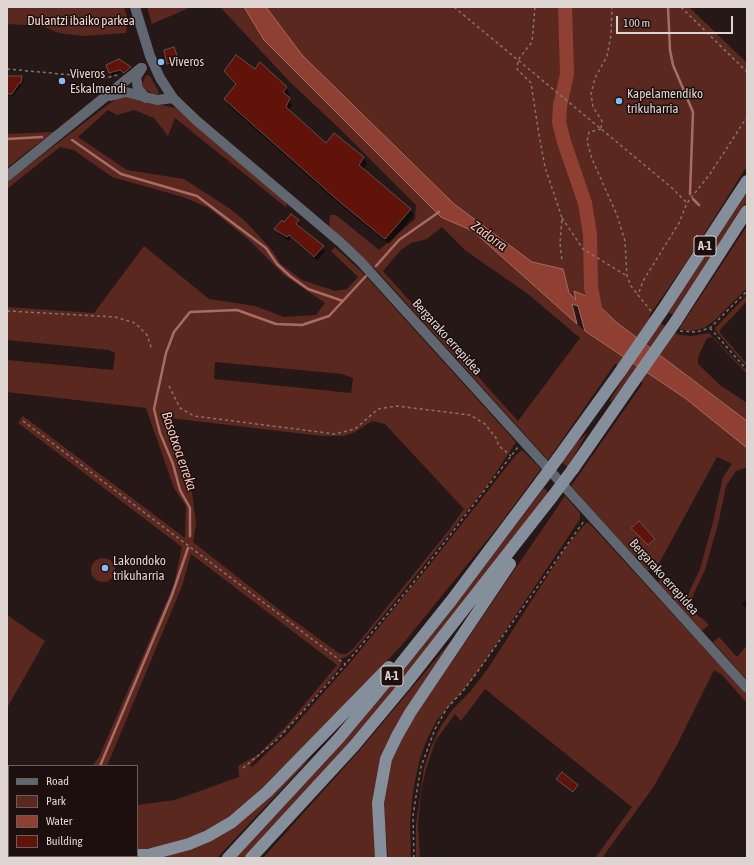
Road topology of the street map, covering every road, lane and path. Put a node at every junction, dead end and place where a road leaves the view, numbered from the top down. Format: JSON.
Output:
{"nodes":[{"id":1,"x":454,"y":7,"type":"edge"},
{"id":2,"x":535,"y":7,"type":"edge"},
{"id":3,"x":612,"y":7,"type":"edge"},
{"id":4,"x":681,"y":7,"type":"edge"},
{"id":5,"x":136,"y":9,"type":"edge"},
{"id":6,"x":150,"y":56,"type":"junction"},
{"id":7,"x":518,"y":60,"type":"junction"},
{"id":8,"x":7,"y":69,"type":"edge"},
{"id":9,"x":138,"y":70,"type":"junction"},
{"id":10,"x":747,"y":72,"type":"edge"},
{"id":11,"x":108,"y":96,"type":"junction"},
{"id":12,"x":146,"y":98,"type":"junction"},
{"id":13,"x":173,"y":98,"type":"junction"},
{"id":14,"x":747,"y":117,"type":"edge"},
{"id":15,"x":601,"y":129,"type":"junction"},
{"id":16,"x":7,"y":176,"type":"edge"},
{"id":17,"x":747,"y":181,"type":"edge"},
{"id":18,"x":687,"y":203,"type":"junction"},
{"id":19,"x":747,"y":211,"type":"edge"},
{"id":20,"x":562,"y":218,"type":"junction"},
{"id":21,"x":562,"y":261,"type":"dead end"},
{"id":22,"x":627,"y":276,"type":"junction"},
{"id":23,"x":747,"y":291,"type":"edge"},
{"id":24,"x":638,"y":295,"type":"junction"},
{"id":25,"x":648,"y":309,"type":"dead end"},
{"id":26,"x":7,"y":311,"type":"edge"},
{"id":27,"x":710,"y":328,"type":"junction"},
{"id":28,"x":683,"y":333,"type":"dead end"},
{"id":29,"x":152,"y":350,"type":"dead end"},
{"id":30,"x":747,"y":370,"type":"edge"},
{"id":31,"x":169,"y":386,"type":"dead end"},
{"id":32,"x":23,"y":421,"type":"dead end"},
{"id":33,"x":523,"y":441,"type":"junction"},
{"id":34,"x":511,"y":456,"type":"junction"},
{"id":35,"x":552,"y":497,"type":"junction"},
{"id":36,"x":589,"y":514,"type":"junction"},
{"id":37,"x":451,"y":601,"type":"junction"},
{"id":38,"x":345,"y":664,"type":"junction"},
{"id":39,"x":747,"y":688,"type":"edge"},
{"id":40,"x":243,"y":768,"type":"dead end"},
{"id":41,"x":138,"y":855,"type":"edge"},
{"id":42,"x":228,"y":858,"type":"edge"},
{"id":43,"x":251,"y":858,"type":"edge"},
{"id":44,"x":382,"y":858,"type":"edge"},
{"id":45,"x":414,"y":858,"type":"edge"}],
"edges":[{"from":1,"to":7,"type":"path"},
{"from":2,"to":7,"type":"path"},
{"from":3,"to":15,"type":"path"},
{"from":4,"to":10,"type":"path"},
{"from":5,"to":6,"type":"street","name":"Bergarako errepidea"},
{"from":6,"to":9,"type":"street"},
{"from":6,"to":13,"type":"street","name":"Bergarako errepidea"},
{"from":7,"to":15,"type":"path"},
{"from":7,"to":20,"type":"path"},
{"from":8,"to":9,"type":"path"},
{"from":9,"to":11,"type":"street"},
{"from":9,"to":12,"type":"street"},
{"from":11,"to":12,"type":"street"},
{"from":11,"to":16,"type":"street"},
{"from":12,"to":13,"type":"street"},
{"from":13,"to":33,"type":"street","name":"Bergarako errepidea"},
{"from":14,"to":18,"type":"path"},
{"from":15,"to":18,"type":"path"},
{"from":15,"to":22,"type":"path"},
{"from":17,"to":37,"type":"highway","number":"A-1","bridge":true},
{"from":18,"to":24,"type":"path"},
{"from":19,"to":35,"type":"highway","number":"A-1","bridge":true},
{"from":20,"to":21,"type":"path"},
{"from":20,"to":22,"type":"path"},
{"from":22,"to":24,"type":"path"},
{"from":23,"to":27,"type":"path"},
{"from":24,"to":25,"type":"path"},
{"from":26,"to":29,"type":"path"},
{"from":27,"to":28,"type":"path"},
{"from":27,"to":30,"type":"path"},
{"from":31,"to":34,"type":"path"},
{"from":32,"to":38,"type":"path"},
{"from":33,"to":34,"type":"path"},
{"from":33,"to":36,"type":"street","name":"Bergarako errepidea"},
{"from":34,"to":38,"type":"path"},
{"from":35,"to":43,"type":"highway","number":"A-1"},
{"from":35,"to":44,"type":"highway"},
{"from":36,"to":39,"type":"street","name":"Bergarako errepidea"},
{"from":36,"to":45,"type":"path"},
{"from":37,"to":41,"type":"highway"},
{"from":37,"to":42,"type":"highway","number":"A-1"},
{"from":38,"to":40,"type":"path"}]}
